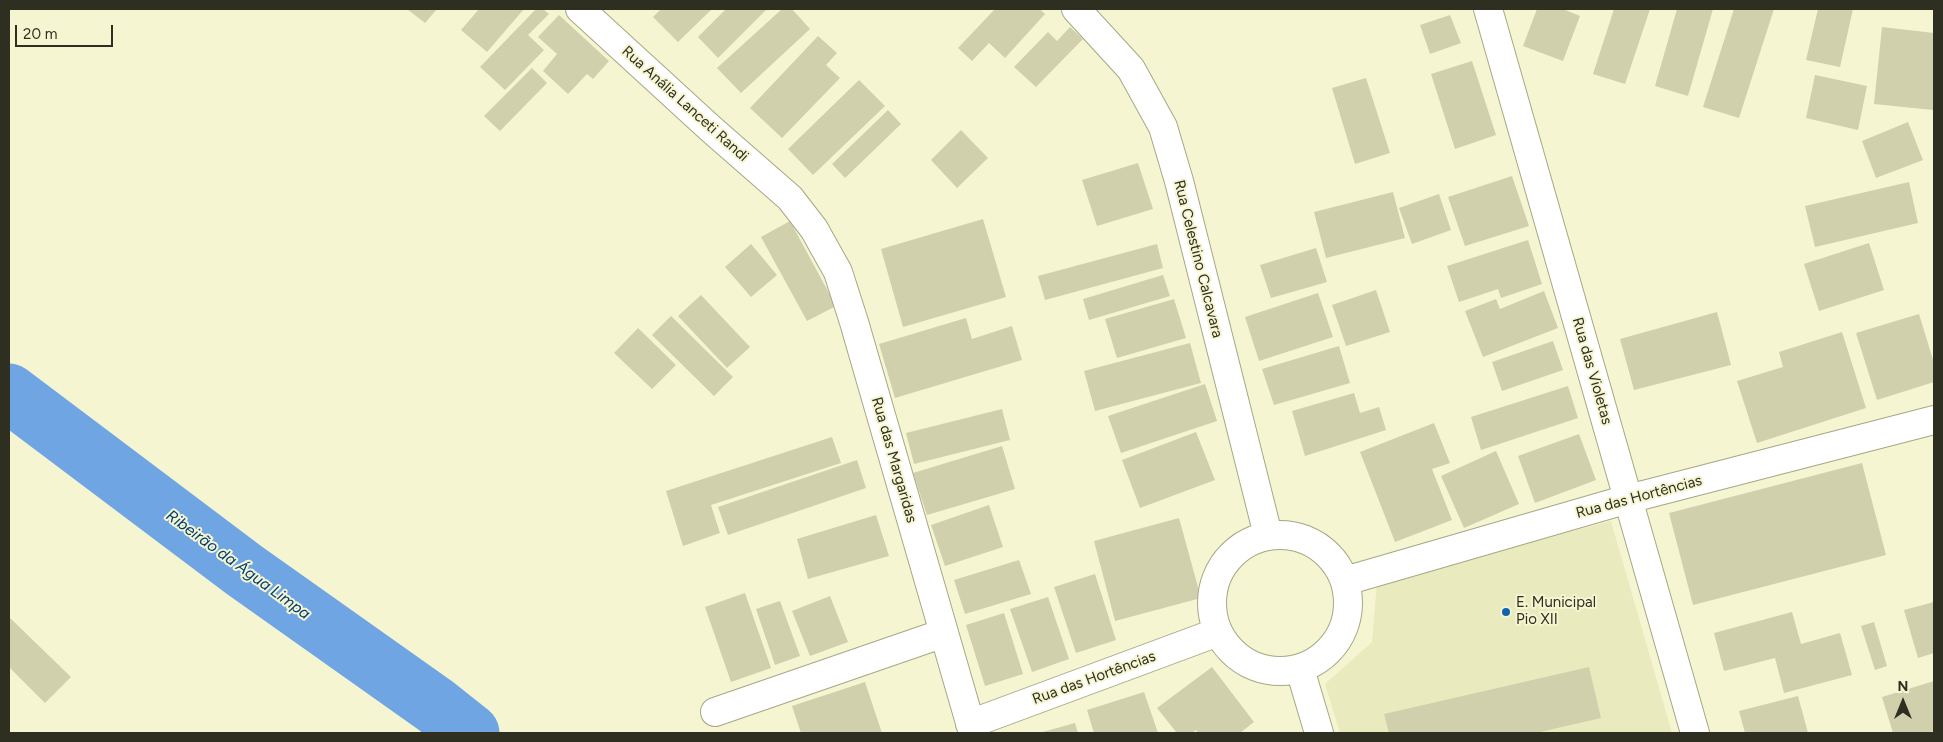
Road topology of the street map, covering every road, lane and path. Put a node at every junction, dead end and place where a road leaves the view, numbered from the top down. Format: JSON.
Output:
{"nodes":[{"id":1,"x":580,"y":9,"type":"edge"},
{"id":2,"x":1076,"y":9,"type":"edge"},
{"id":3,"x":1488,"y":9,"type":"edge"},
{"id":4,"x":790,"y":198,"type":"joint"},
{"id":5,"x":1934,"y":420,"type":"edge"},
{"id":6,"x":1628,"y":499,"type":"junction"},
{"id":7,"x":1268,"y":535,"type":"junction"},
{"id":8,"x":1345,"y":581,"type":"junction"},
{"id":9,"x":1218,"y":632,"type":"junction"},
{"id":10,"x":944,"y":633,"type":"junction"},
{"id":11,"x":1300,"y":669,"type":"junction"},
{"id":12,"x":715,"y":712,"type":"dead end"},
{"id":13,"x":972,"y":729,"type":"edge"},
{"id":14,"x":1319,"y":733,"type":"edge"},
{"id":15,"x":1695,"y":733,"type":"edge"}],
"edges":[{"from":1,"to":4,"type":"street","name":"Rua Anália Lanceti Randi"},
{"from":2,"to":7,"type":"street","name":"Rua Celestino Calcavara"},
{"from":3,"to":6,"type":"street","name":"Rua das Violetas"},
{"from":4,"to":10,"type":"street","name":"Rua das Margaridas"},
{"from":5,"to":6,"type":"street","name":"Rua das Hortências"},
{"from":6,"to":8,"type":"street","name":"Rua das Hortências"},
{"from":6,"to":15,"type":"street","name":"Rua das Violetas"},
{"from":7,"to":8,"type":"street"},
{"from":7,"to":9,"type":"street"},
{"from":8,"to":11,"type":"street"},
{"from":9,"to":11,"type":"street"},
{"from":9,"to":13,"type":"street","name":"Rua das Hortências"},
{"from":10,"to":12,"type":"street"},
{"from":10,"to":13,"type":"street","name":"Rua das Margaridas"},
{"from":11,"to":14,"type":"street"}]}
